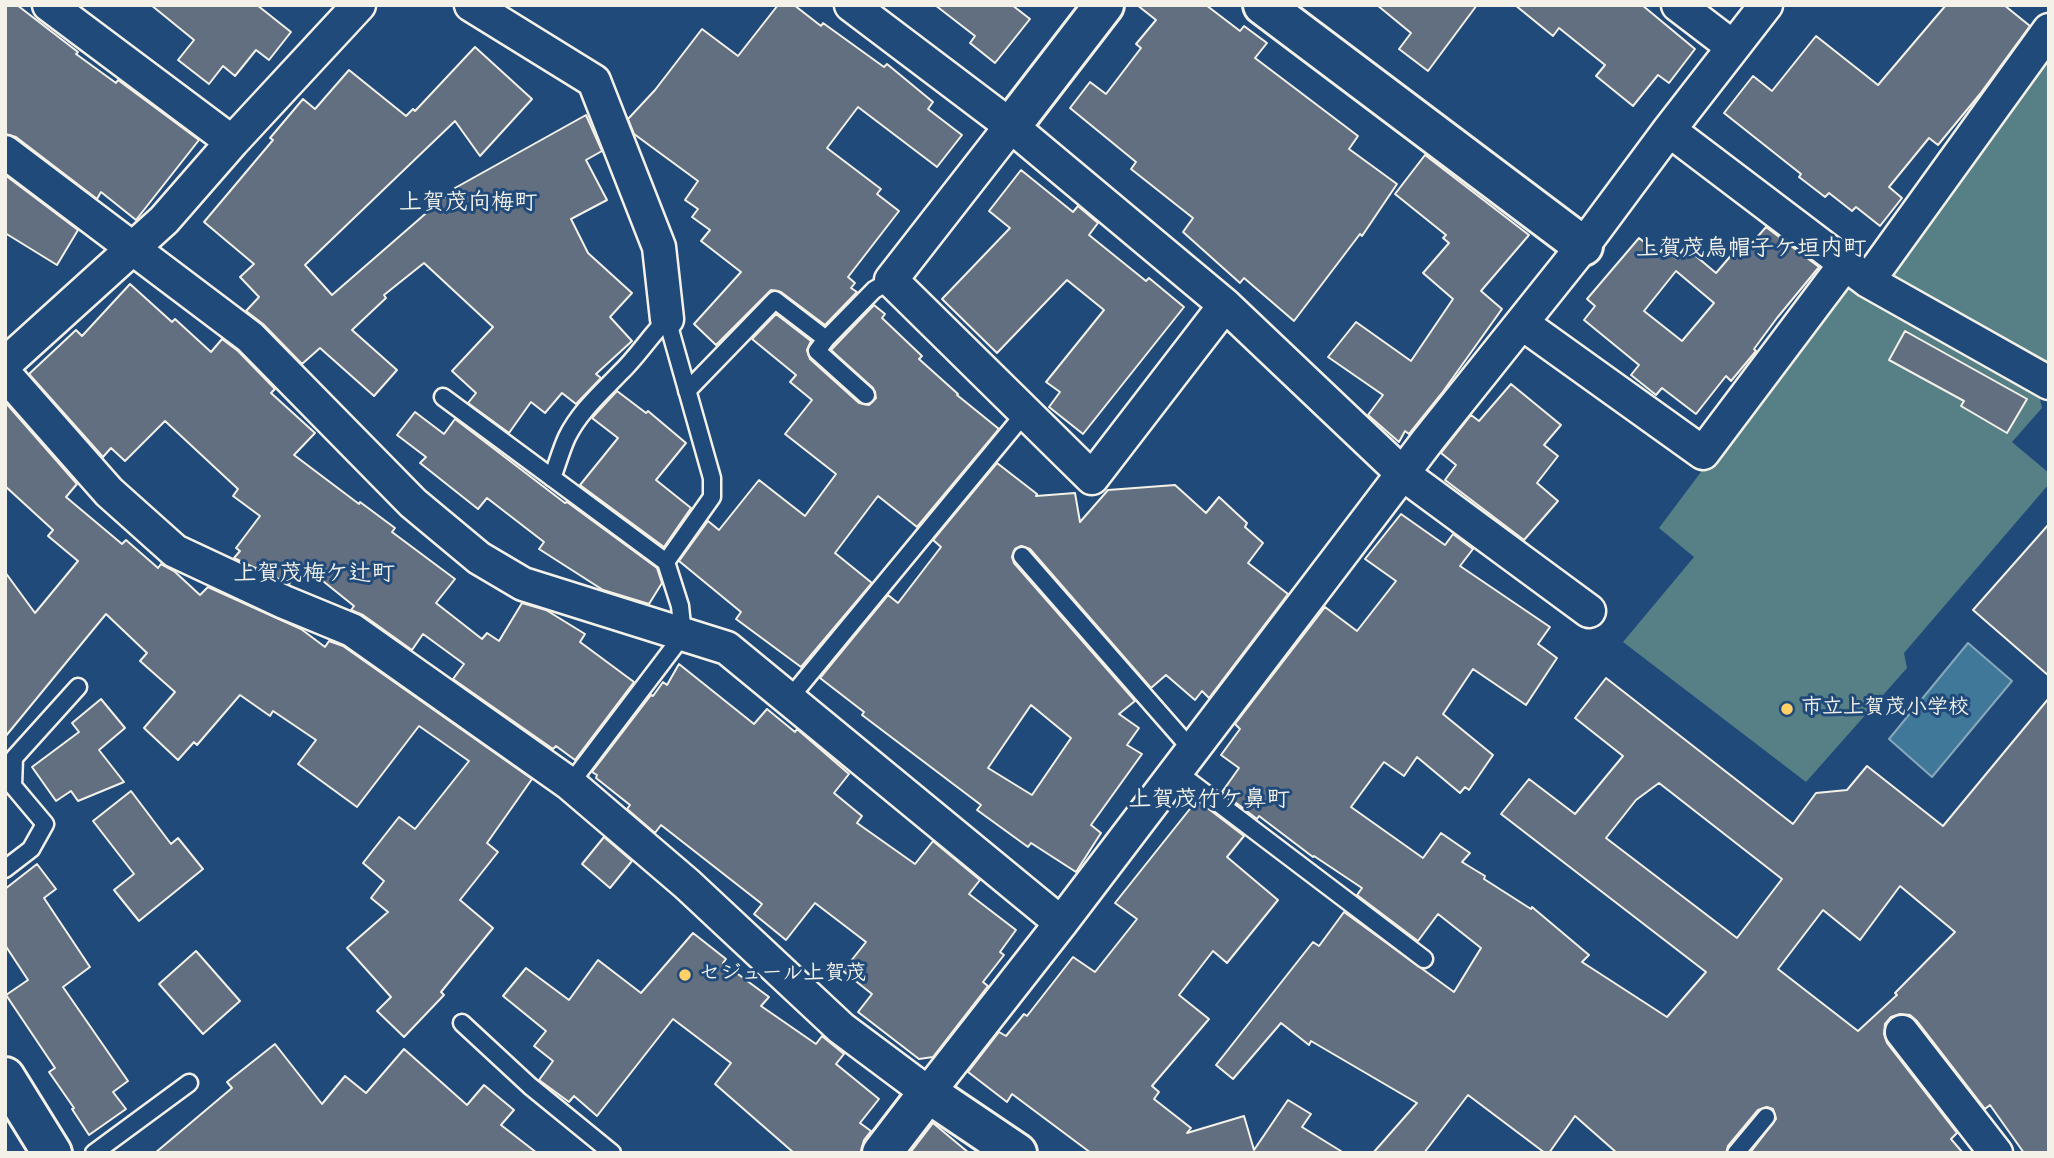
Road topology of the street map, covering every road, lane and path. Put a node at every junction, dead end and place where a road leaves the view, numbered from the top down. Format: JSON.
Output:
{"nodes":[{"id":1,"x":49,"y":5,"type":"edge"},
{"id":2,"x":359,"y":5,"type":"edge"},
{"id":3,"x":471,"y":5,"type":"edge"},
{"id":4,"x":851,"y":5,"type":"edge"},
{"id":5,"x":1104,"y":5,"type":"edge"},
{"id":6,"x":1263,"y":5,"type":"edge"},
{"id":7,"x":1678,"y":5,"type":"edge"},
{"id":8,"x":1766,"y":5,"type":"edge"},
{"id":9,"x":2049,"y":30,"type":"edge"},
{"id":10,"x":1733,"y":47,"type":"junction"},
{"id":11,"x":1011,"y":126,"type":"junction"},
{"id":12,"x":1669,"y":130,"type":"junction"},
{"id":13,"x":232,"y":142,"type":"junction"},
{"id":14,"x":5,"y":152,"type":"edge"},
{"id":15,"x":1583,"y":246,"type":"junction"},
{"id":16,"x":134,"y":248,"type":"junction"},
{"id":17,"x":1857,"y":272,"type":"junction"},
{"id":18,"x":891,"y":280,"type":"junction"},
{"id":19,"x":1225,"y":304,"type":"junction"},
{"id":20,"x":667,"y":319,"type":"junction"},
{"id":21,"x":1523,"y":324,"type":"junction"},
{"id":22,"x":826,"y":339,"type":"junction"},
{"id":23,"x":5,"y":364,"type":"edge"},
{"id":24,"x":5,"y":374,"type":"edge"},
{"id":25,"x":2049,"y":383,"type":"edge"},
{"id":26,"x":687,"y":391,"type":"junction"},
{"id":27,"x":866,"y":395,"type":"dead end"},
{"id":28,"x":443,"y":397,"type":"dead end"},
{"id":29,"x":1025,"y":413,"type":"junction"},
{"id":30,"x":1403,"y":474,"type":"junction"},
{"id":31,"x":552,"y":478,"type":"junction"},
{"id":32,"x":1022,"y":556,"type":"dead end"},
{"id":33,"x":666,"y":562,"type":"junction"},
{"id":34,"x":1588,"y":611,"type":"dead end"},
{"id":35,"x":683,"y":635,"type":"junction"},
{"id":36,"x":78,"y":687,"type":"dead end"},
{"id":37,"x":789,"y":699,"type":"junction"},
{"id":38,"x":1184,"y":760,"type":"junction"},
{"id":39,"x":570,"y":784,"type":"junction"},
{"id":40,"x":5,"y":869,"type":"edge"},
{"id":41,"x":1061,"y":923,"type":"junction"},
{"id":42,"x":1424,"y":959,"type":"dead end"},
{"id":43,"x":462,"y":1023,"type":"dead end"},
{"id":44,"x":1902,"y":1032,"type":"dead end"},
{"id":45,"x":5,"y":1077,"type":"edge"},
{"id":46,"x":189,"y":1083,"type":"dead end"},
{"id":47,"x":928,"y":1093,"type":"junction"},
{"id":48,"x":1766,"y":1117,"type":"dead end"},
{"id":49,"x":52,"y":1153,"type":"edge"},
{"id":50,"x":94,"y":1153,"type":"edge"},
{"id":51,"x":612,"y":1153,"type":"edge"},
{"id":52,"x":882,"y":1153,"type":"edge"},
{"id":53,"x":1017,"y":1153,"type":"edge"},
{"id":54,"x":1736,"y":1153,"type":"edge"},
{"id":55,"x":1996,"y":1153,"type":"edge"}],
"edges":[{"from":1,"to":13,"type":"street"},
{"from":2,"to":13,"type":"street"},
{"from":3,"to":20,"type":"street"},
{"from":4,"to":11,"type":"street"},
{"from":5,"to":11,"type":"street"},
{"from":6,"to":15,"type":"street"},
{"from":7,"to":10,"type":"street"},
{"from":8,"to":10,"type":"street"},
{"from":9,"to":17,"type":"street"},
{"from":10,"to":12,"type":"street"},
{"from":11,"to":18,"type":"street"},
{"from":11,"to":19,"type":"street"},
{"from":12,"to":15,"type":"street"},
{"from":12,"to":17,"type":"street"},
{"from":13,"to":16,"type":"street"},
{"from":14,"to":16,"type":"street"},
{"from":15,"to":21,"type":"street"},
{"from":16,"to":23,"type":"street"},
{"from":16,"to":35,"type":"street"},
{"from":17,"to":21,"type":"street"},
{"from":17,"to":25,"type":"street"},
{"from":18,"to":22,"type":"lane"},
{"from":18,"to":29,"type":"street"},
{"from":19,"to":29,"type":"street"},
{"from":19,"to":30,"type":"street"},
{"from":20,"to":26,"type":"lane"},
{"from":20,"to":31,"type":"lane"},
{"from":21,"to":30,"type":"street"},
{"from":22,"to":26,"type":"lane"},
{"from":22,"to":27,"type":"lane"},
{"from":24,"to":39,"type":"street"},
{"from":26,"to":33,"type":"lane"},
{"from":28,"to":31,"type":"lane"},
{"from":29,"to":37,"type":"lane"},
{"from":30,"to":34,"type":"street"},
{"from":30,"to":38,"type":"street"},
{"from":31,"to":33,"type":"lane"},
{"from":32,"to":38,"type":"lane"},
{"from":33,"to":35,"type":"lane"},
{"from":35,"to":37,"type":"street"},
{"from":35,"to":39,"type":"lane"},
{"from":36,"to":40,"type":"lane"},
{"from":37,"to":41,"type":"street"},
{"from":38,"to":41,"type":"street"},
{"from":38,"to":42,"type":"lane"},
{"from":39,"to":47,"type":"street"},
{"from":41,"to":47,"type":"street"},
{"from":43,"to":51,"type":"lane"},
{"from":44,"to":55,"type":"street"},
{"from":45,"to":49,"type":"street"},
{"from":46,"to":50,"type":"lane"},
{"from":47,"to":52,"type":"street"},
{"from":47,"to":53,"type":"street"},
{"from":48,"to":54,"type":"lane"}]}
